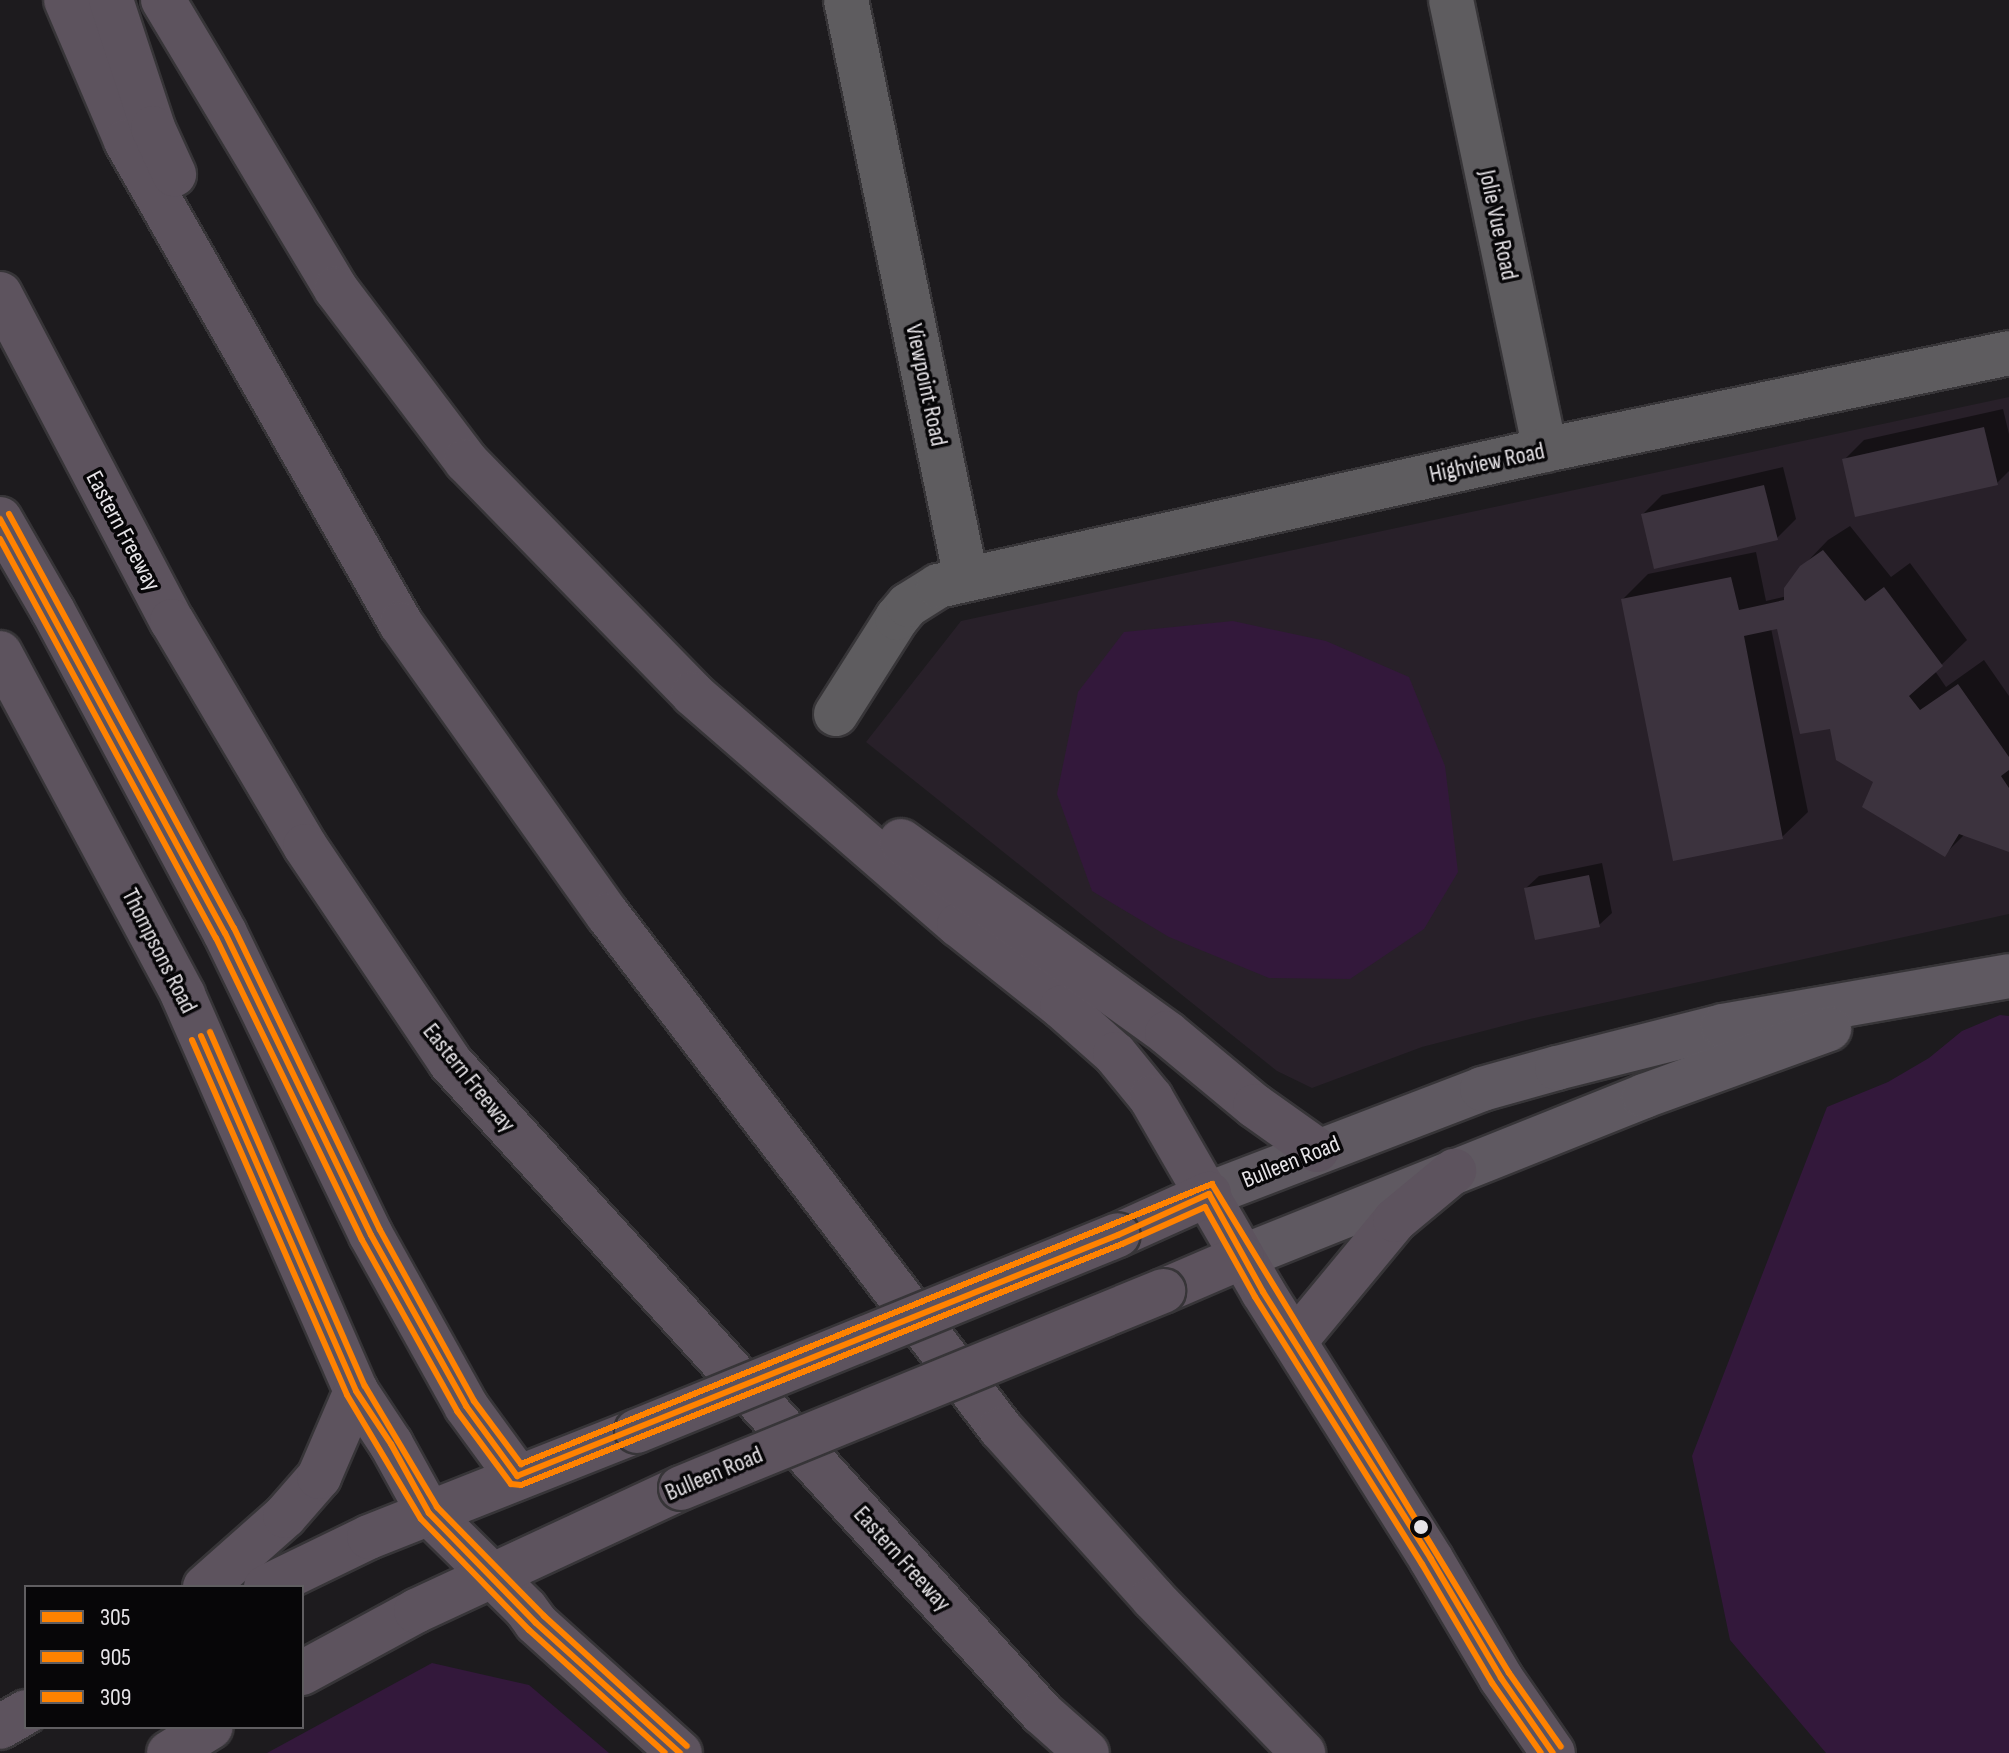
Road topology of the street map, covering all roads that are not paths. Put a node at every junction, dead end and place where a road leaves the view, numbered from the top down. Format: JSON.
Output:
{"nodes":[{"id":1,"x":66,"y":0,"type":"edge"},
{"id":2,"x":111,"y":0,"type":"edge"},
{"id":3,"x":163,"y":0,"type":"edge"},
{"id":4,"x":846,"y":0,"type":"edge"},
{"id":5,"x":1451,"y":0,"type":"edge"},
{"id":6,"x":0,"y":294,"type":"edge"},
{"id":7,"x":2009,"y":353,"type":"edge"},
{"id":8,"x":1545,"y":450,"type":"junction"},
{"id":9,"x":0,"y":519,"type":"edge"},
{"id":10,"x":966,"y":578,"type":"junction"},
{"id":11,"x":401,"y":624,"type":"junction"},
{"id":12,"x":0,"y":653,"type":"edge"},
{"id":13,"x":693,"y":694,"type":"junction"},
{"id":14,"x":836,"y":714,"type":"dead end"},
{"id":15,"x":2009,"y":976,"type":"edge"},
{"id":16,"x":1944,"y":989,"type":"junction"},
{"id":17,"x":1317,"y":1150,"type":"junction"},
{"id":18,"x":1454,"y":1171,"type":"junction"},
{"id":19,"x":1209,"y":1194,"type":"junction"},
{"id":20,"x":1242,"y":1257,"type":"junction"},
{"id":21,"x":1295,"y":1341,"type":"junction"},
{"id":22,"x":356,"y":1391,"type":"junction"},
{"id":23,"x":517,"y":1476,"type":"junction"},
{"id":24,"x":429,"y":1513,"type":"junction"},
{"id":25,"x":489,"y":1575,"type":"junction"},
{"id":26,"x":207,"y":1585,"type":"edge"},
{"id":27,"x":270,"y":1585,"type":"edge"},
{"id":28,"x":304,"y":1672,"type":"edge"},
{"id":29,"x":24,"y":1713,"type":"edge"},
{"id":30,"x":0,"y":1727,"type":"edge"},
{"id":31,"x":208,"y":1729,"type":"edge"},
{"id":32,"x":169,"y":1753,"type":"edge"},
{"id":33,"x":680,"y":1753,"type":"edge"},
{"id":34,"x":1087,"y":1753,"type":"edge"},
{"id":35,"x":1303,"y":1753,"type":"edge"},
{"id":36,"x":1553,"y":1753,"type":"edge"}],
"edges":[{"from":1,"to":11,"type":"highway"},
{"from":2,"to":11,"type":"highway"},
{"from":3,"to":13,"type":"highway"},
{"from":4,"to":10,"type":"street","name":"Viewpoint Road"},
{"from":5,"to":8,"type":"street","name":"Jolie Vue Road"},
{"from":6,"to":34,"type":"highway","name":"Eastern Freeway"},
{"from":7,"to":8,"type":"street","name":"Highview Road"},
{"from":8,"to":10,"type":"street","name":"Highview Road"},
{"from":9,"to":23,"type":"highway"},
{"from":10,"to":14,"type":"street"},
{"from":11,"to":35,"type":"highway"},
{"from":12,"to":22,"type":"highway","name":"Thompsons Road"},
{"from":13,"to":17,"type":"highway"},
{"from":13,"to":19,"type":"highway"},
{"from":15,"to":16,"type":"main road","name":"Bulleen Road"},
{"from":16,"to":17,"type":"main road","name":"Bulleen Road"},
{"from":16,"to":18,"type":"main road","name":"Bulleen Road"},
{"from":17,"to":19,"type":"main road","name":"Bulleen Road"},
{"from":18,"to":20,"type":"main road","name":"Bulleen Road"},
{"from":18,"to":21,"type":"highway"},
{"from":19,"to":20,"type":"highway"},
{"from":19,"to":23,"type":"highway","name":"Bulleen Road","bridge":true},
{"from":20,"to":21,"type":"highway"},
{"from":20,"to":25,"type":"highway","name":"Bulleen Road","bridge":true},
{"from":21,"to":36,"type":"highway"},
{"from":22,"to":24,"type":"highway","name":"Thompsons Road"},
{"from":22,"to":26,"type":"highway"},
{"from":23,"to":24,"type":"highway","name":"Bulleen Road"},
{"from":24,"to":25,"type":"highway","name":"Thompsons Road"},
{"from":24,"to":27,"type":"highway","name":"Bulleen Road"},
{"from":25,"to":28,"type":"highway","name":"Bulleen Road"},
{"from":25,"to":33,"type":"highway","name":"Thompsons Road"},
{"from":29,"to":30,"type":"highway"},
{"from":31,"to":32,"type":"highway"}]}
